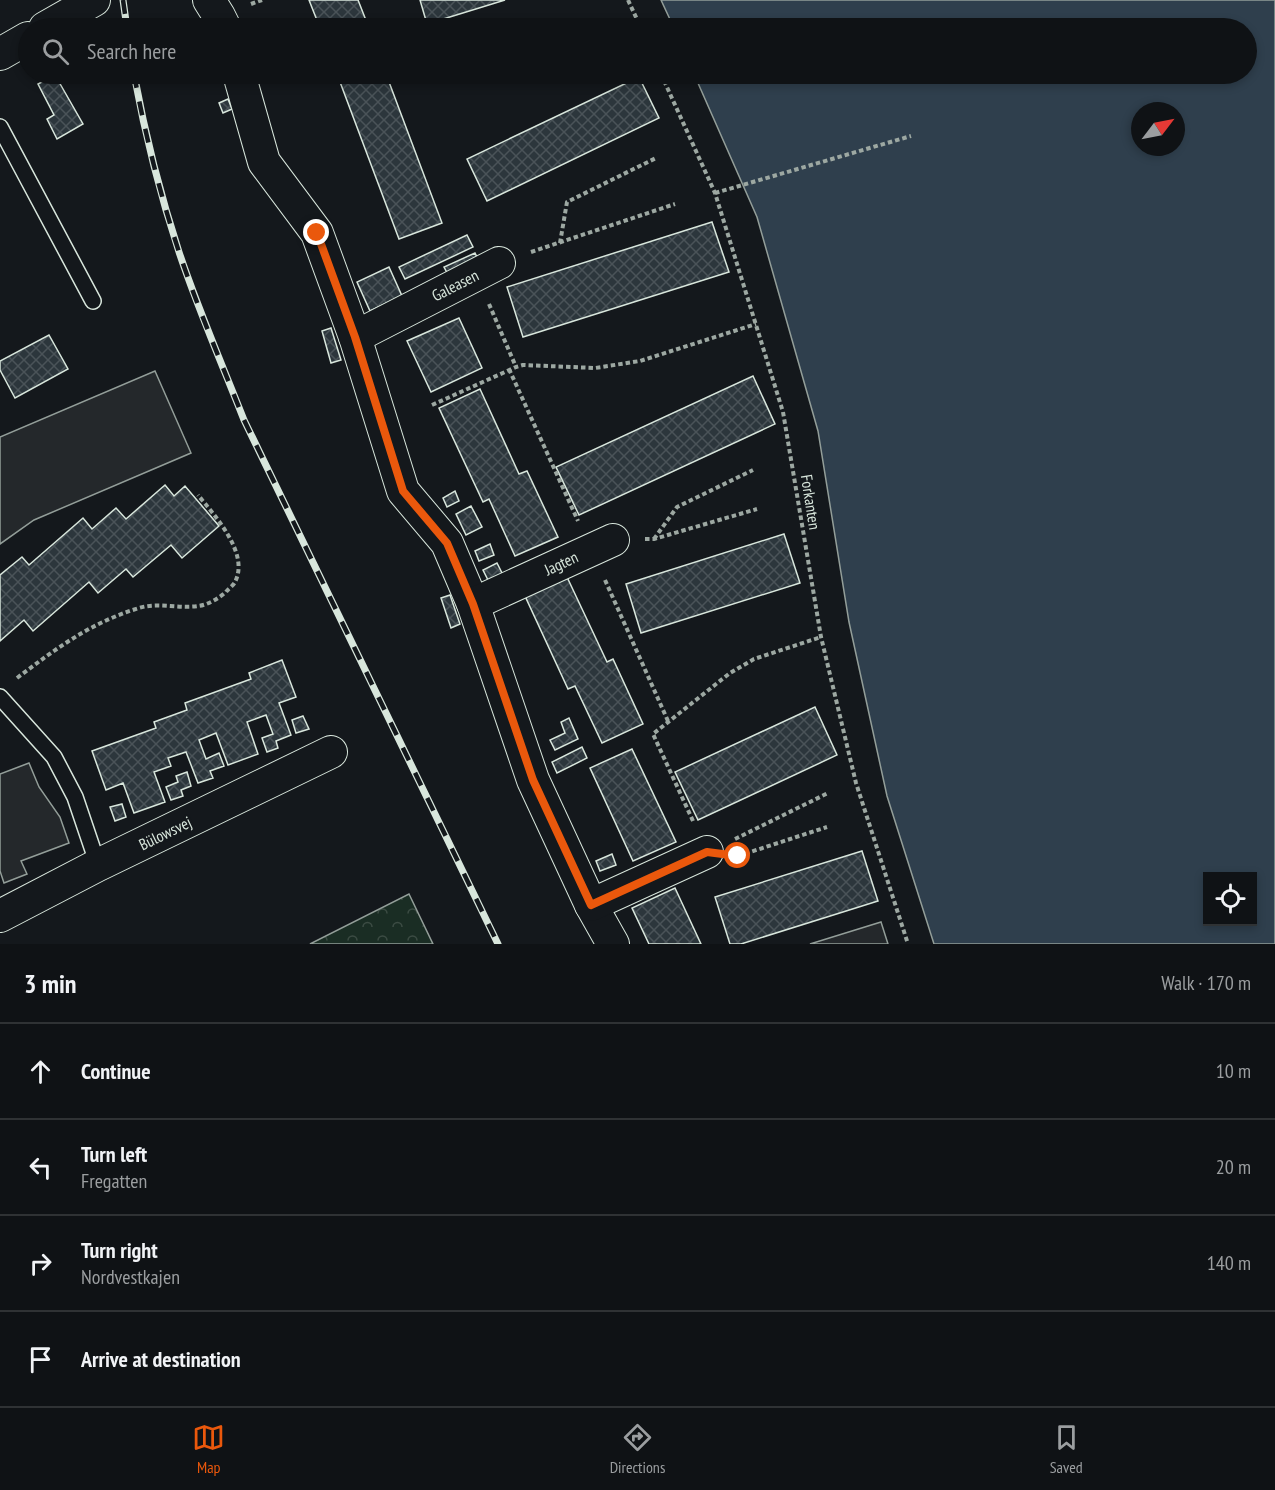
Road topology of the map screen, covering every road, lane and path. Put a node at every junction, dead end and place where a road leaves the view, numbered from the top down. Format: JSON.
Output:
{"nodes":[{"id":1,"x":94,"y":0,"type":"edge"},
{"id":2,"x":209,"y":0,"type":"edge"},
{"id":3,"x":628,"y":0,"type":"edge"},
{"id":4,"x":62,"y":18,"type":"edge"},
{"id":5,"x":220,"y":18,"type":"edge"},
{"id":6,"x":636,"y":18,"type":"edge"},
{"id":7,"x":18,"y":44,"type":"edge"},
{"id":8,"x":0,"y":54,"type":"edge"},
{"id":9,"x":243,"y":84,"type":"edge"},
{"id":10,"x":666,"y":84,"type":"edge"},
{"id":11,"x":0,"y":127,"type":"edge"},
{"id":12,"x":911,"y":136,"type":"dead end"},
{"id":13,"x":656,"y":158,"type":"dead end"},
{"id":14,"x":715,"y":193,"type":"junction"},
{"id":15,"x":675,"y":204,"type":"dead end"},
{"id":16,"x":560,"y":243,"type":"junction"},
{"id":17,"x":487,"y":269,"type":"junction"},
{"id":18,"x":93,"y":301,"type":"dead end"},
{"id":19,"x":756,"y":324,"type":"junction"},
{"id":20,"x":355,"y":337,"type":"junction"},
{"id":21,"x":516,"y":367,"type":"junction"},
{"id":22,"x":432,"y":405,"type":"dead end"},
{"id":23,"x":753,"y":470,"type":"dead end"},
{"id":24,"x":198,"y":495,"type":"dead end"},
{"id":25,"x":757,"y":509,"type":"dead end"},
{"id":26,"x":654,"y":539,"type":"junction"},
{"id":27,"x":613,"y":540,"type":"joint"},
{"id":28,"x":473,"y":604,"type":"junction"},
{"id":29,"x":821,"y":637,"type":"junction"},
{"id":30,"x":5,"y":691,"type":"edge"},
{"id":31,"x":331,"y":752,"type":"dead end"},
{"id":32,"x":828,"y":794,"type":"dead end"},
{"id":33,"x":827,"y":828,"type":"dead end"},
{"id":34,"x":707,"y":852,"type":"junction"},
{"id":35,"x":98,"y":865,"type":"junction"},
{"id":36,"x":591,"y":905,"type":"junction"},
{"id":37,"x":0,"y":916,"type":"edge"},
{"id":38,"x":613,"y":944,"type":"edge"},
{"id":39,"x":908,"y":944,"type":"edge"}],
"edges":[{"from":1,"to":4,"type":"street"},
{"from":2,"to":5,"type":"street"},
{"from":3,"to":6,"type":"path"},
{"from":7,"to":8,"type":"street"},
{"from":9,"to":20,"type":"street"},
{"from":10,"to":14,"type":"path","name":"Forkanten"},
{"from":11,"to":18,"type":"lane"},
{"from":12,"to":14,"type":"path"},
{"from":13,"to":16,"type":"path"},
{"from":14,"to":19,"type":"path","name":"Forkanten"},
{"from":15,"to":16,"type":"path","name":"Galeasen"},
{"from":16,"to":17,"type":"path","name":"Galeasen"},
{"from":17,"to":20,"type":"street","name":"Galeasen"},
{"from":17,"to":21,"type":"path"},
{"from":19,"to":21,"type":"path"},
{"from":19,"to":29,"type":"path","name":"Forkanten"},
{"from":20,"to":28,"type":"street"},
{"from":21,"to":22,"type":"path"},
{"from":23,"to":26,"type":"path"},
{"from":24,"to":30,"type":"path"},
{"from":25,"to":26,"type":"path"},
{"from":26,"to":27,"type":"path"},
{"from":27,"to":28,"type":"street","name":"Jagten"},
{"from":28,"to":36,"type":"street"},
{"from":29,"to":34,"type":"path"},
{"from":29,"to":39,"type":"path","name":"Forkanten"},
{"from":30,"to":35,"type":"lane"},
{"from":31,"to":35,"type":"street","name":"Bülowsvej"},
{"from":32,"to":34,"type":"path"},
{"from":33,"to":34,"type":"path"},
{"from":34,"to":36,"type":"street"},
{"from":35,"to":37,"type":"street","name":"Bülowsvej"},
{"from":36,"to":38,"type":"street"}]}
